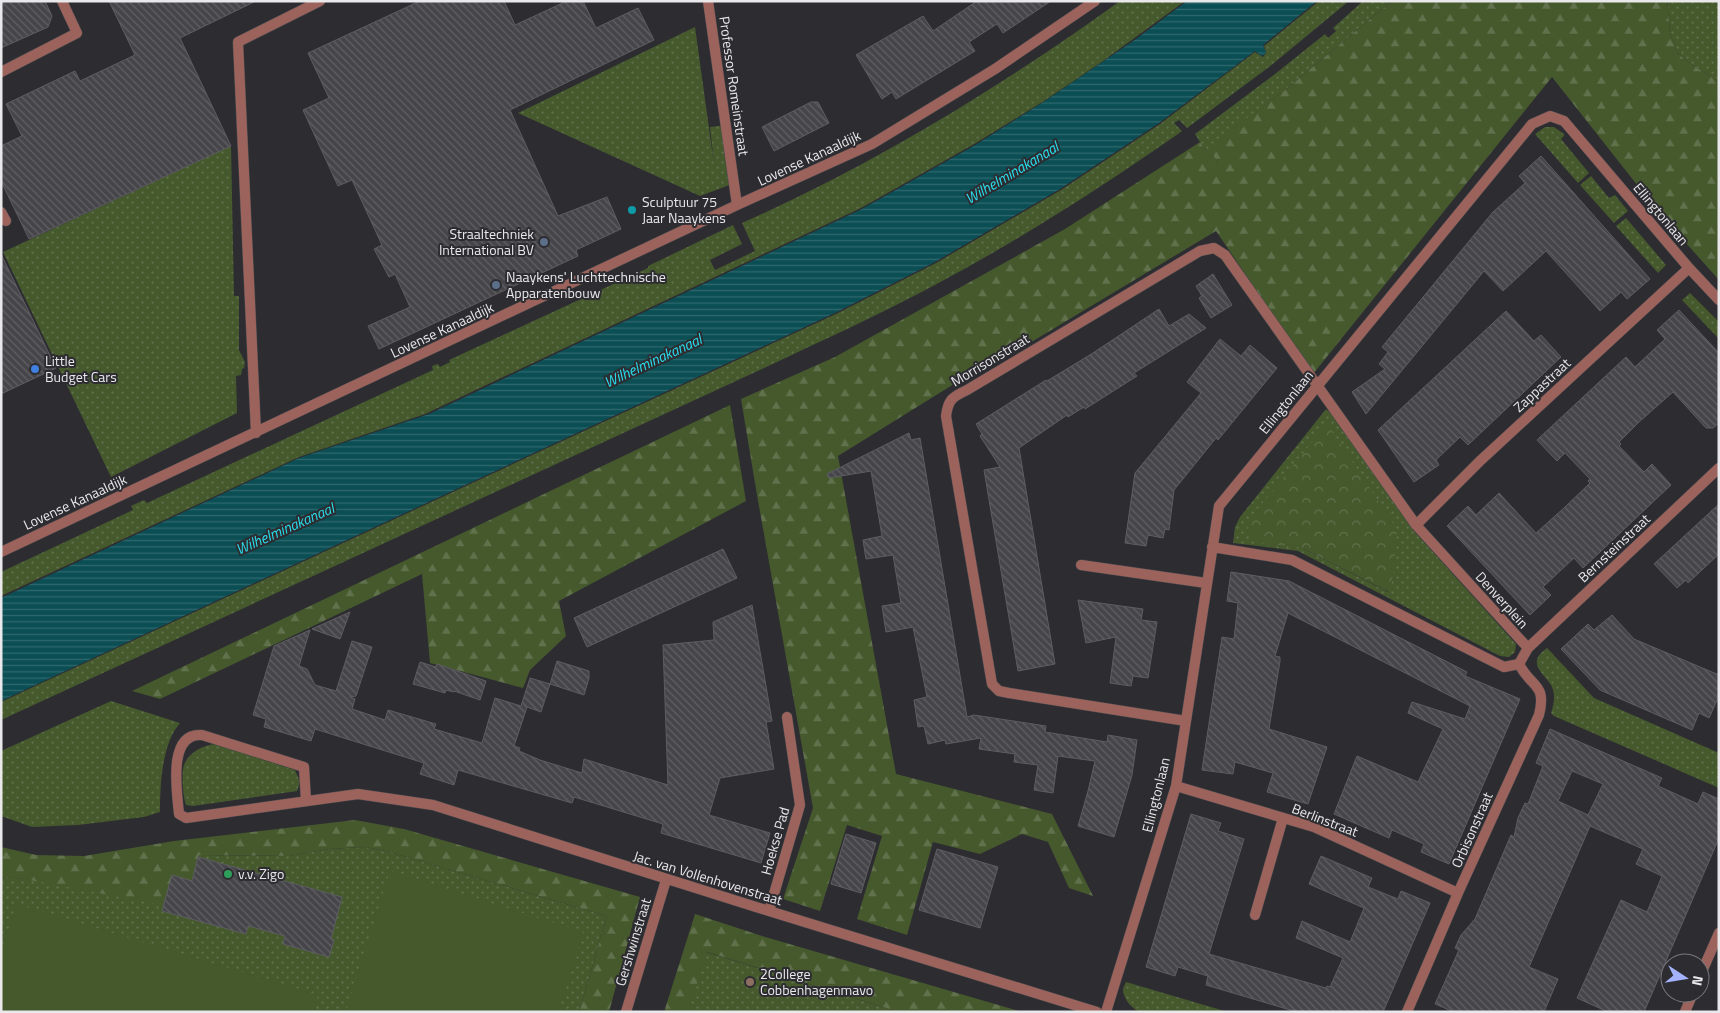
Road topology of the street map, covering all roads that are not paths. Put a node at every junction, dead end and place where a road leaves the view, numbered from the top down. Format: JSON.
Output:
{"nodes":[{"id":1,"x":62,"y":1,"type":"edge"},
{"id":2,"x":320,"y":1,"type":"edge"},
{"id":3,"x":708,"y":1,"type":"edge"},
{"id":4,"x":1095,"y":1,"type":"edge"},
{"id":5,"x":1,"y":72,"type":"edge"},
{"id":6,"x":737,"y":205,"type":"junction"},
{"id":7,"x":1689,"y":268,"type":"junction"},
{"id":8,"x":1719,"y":300,"type":"edge"},
{"id":9,"x":1318,"y":384,"type":"junction"},
{"id":10,"x":256,"y":433,"type":"junction"},
{"id":11,"x":1719,"y":468,"type":"edge"},
{"id":12,"x":1416,"y":525,"type":"junction"},
{"id":13,"x":1212,"y":547,"type":"junction"},
{"id":14,"x":1,"y":552,"type":"edge"},
{"id":15,"x":1080,"y":565,"type":"dead end"},
{"id":16,"x":1206,"y":583,"type":"junction"},
{"id":17,"x":1528,"y":648,"type":"junction"},
{"id":18,"x":1518,"y":664,"type":"junction"},
{"id":19,"x":787,"y":717,"type":"dead end"},
{"id":20,"x":1186,"y":721,"type":"junction"},
{"id":21,"x":1176,"y":786,"type":"junction"},
{"id":22,"x":306,"y":801,"type":"junction"},
{"id":23,"x":1283,"y":818,"type":"junction"},
{"id":24,"x":666,"y":880,"type":"junction"},
{"id":25,"x":1458,"y":893,"type":"junction"},
{"id":26,"x":769,"y":912,"type":"junction"},
{"id":27,"x":1255,"y":915,"type":"dead end"},
{"id":28,"x":1719,"y":933,"type":"edge"},
{"id":29,"x":1710,"y":953,"type":"edge"},
{"id":30,"x":1069,"y":1008,"type":"edge"},
{"id":31,"x":626,"y":1012,"type":"edge"},
{"id":32,"x":1097,"y":1012,"type":"edge"},
{"id":33,"x":1106,"y":1012,"type":"edge"},
{"id":34,"x":1407,"y":1012,"type":"edge"}],
"edges":[{"from":1,"to":5,"type":"street"},
{"from":2,"to":10,"type":"street"},
{"from":3,"to":6,"type":"street","name":"Professor Romeinstraat"},
{"from":4,"to":6,"type":"street","name":"Lovense Kanaaldijk"},
{"from":6,"to":10,"type":"street","name":"Lovense Kanaaldijk"},
{"from":7,"to":8,"type":"street","name":"Ellingtonlaan"},
{"from":7,"to":9,"type":"street","name":"Ellingtonlaan"},
{"from":7,"to":12,"type":"street","name":"Zappastraat"},
{"from":9,"to":12,"type":"street","name":"Denverplein"},
{"from":9,"to":13,"type":"street","name":"Ellingtonlaan"},
{"from":9,"to":20,"type":"street","name":"Morrisonstraat"},
{"from":10,"to":14,"type":"street","name":"Lovense Kanaaldijk"},
{"from":11,"to":17,"type":"street","name":"Bernsteinstraat"},
{"from":12,"to":17,"type":"street","name":"Denverplein"},
{"from":13,"to":16,"type":"street","name":"Ellingtonlaan"},
{"from":13,"to":18,"type":"street"},
{"from":15,"to":16,"type":"street"},
{"from":16,"to":20,"type":"street","name":"Ellingtonlaan"},
{"from":17,"to":18,"type":"street","name":"Denverplein"},
{"from":18,"to":25,"type":"street","name":"Orbisonstraat"},
{"from":19,"to":26,"type":"street","name":"Hoekse Pad"},
{"from":20,"to":21,"type":"street","name":"Ellingtonlaan"},
{"from":21,"to":23,"type":"street","name":"Berlinstraat"},
{"from":21,"to":33,"type":"street","name":"Ellingtonlaan"},
{"from":22,"to":22,"type":"street","name":"Jac. van Vollenhovenstraat"},
{"from":22,"to":24,"type":"street","name":"Jac. van Vollenhovenstraat"},
{"from":23,"to":25,"type":"street","name":"Berlinstraat"},
{"from":23,"to":27,"type":"street"},
{"from":24,"to":26,"type":"street","name":"Jac. van Vollenhovenstraat"},
{"from":24,"to":31,"type":"street","name":"Gershwinstraat"},
{"from":25,"to":34,"type":"street","name":"Orbisonstraat"},
{"from":26,"to":30,"type":"street","name":"Jac. van Vollenhovenstraat"},
{"from":28,"to":29,"type":"street"},
{"from":30,"to":32,"type":"street","name":"Jac. van Vollenhovenstraat"}]}
